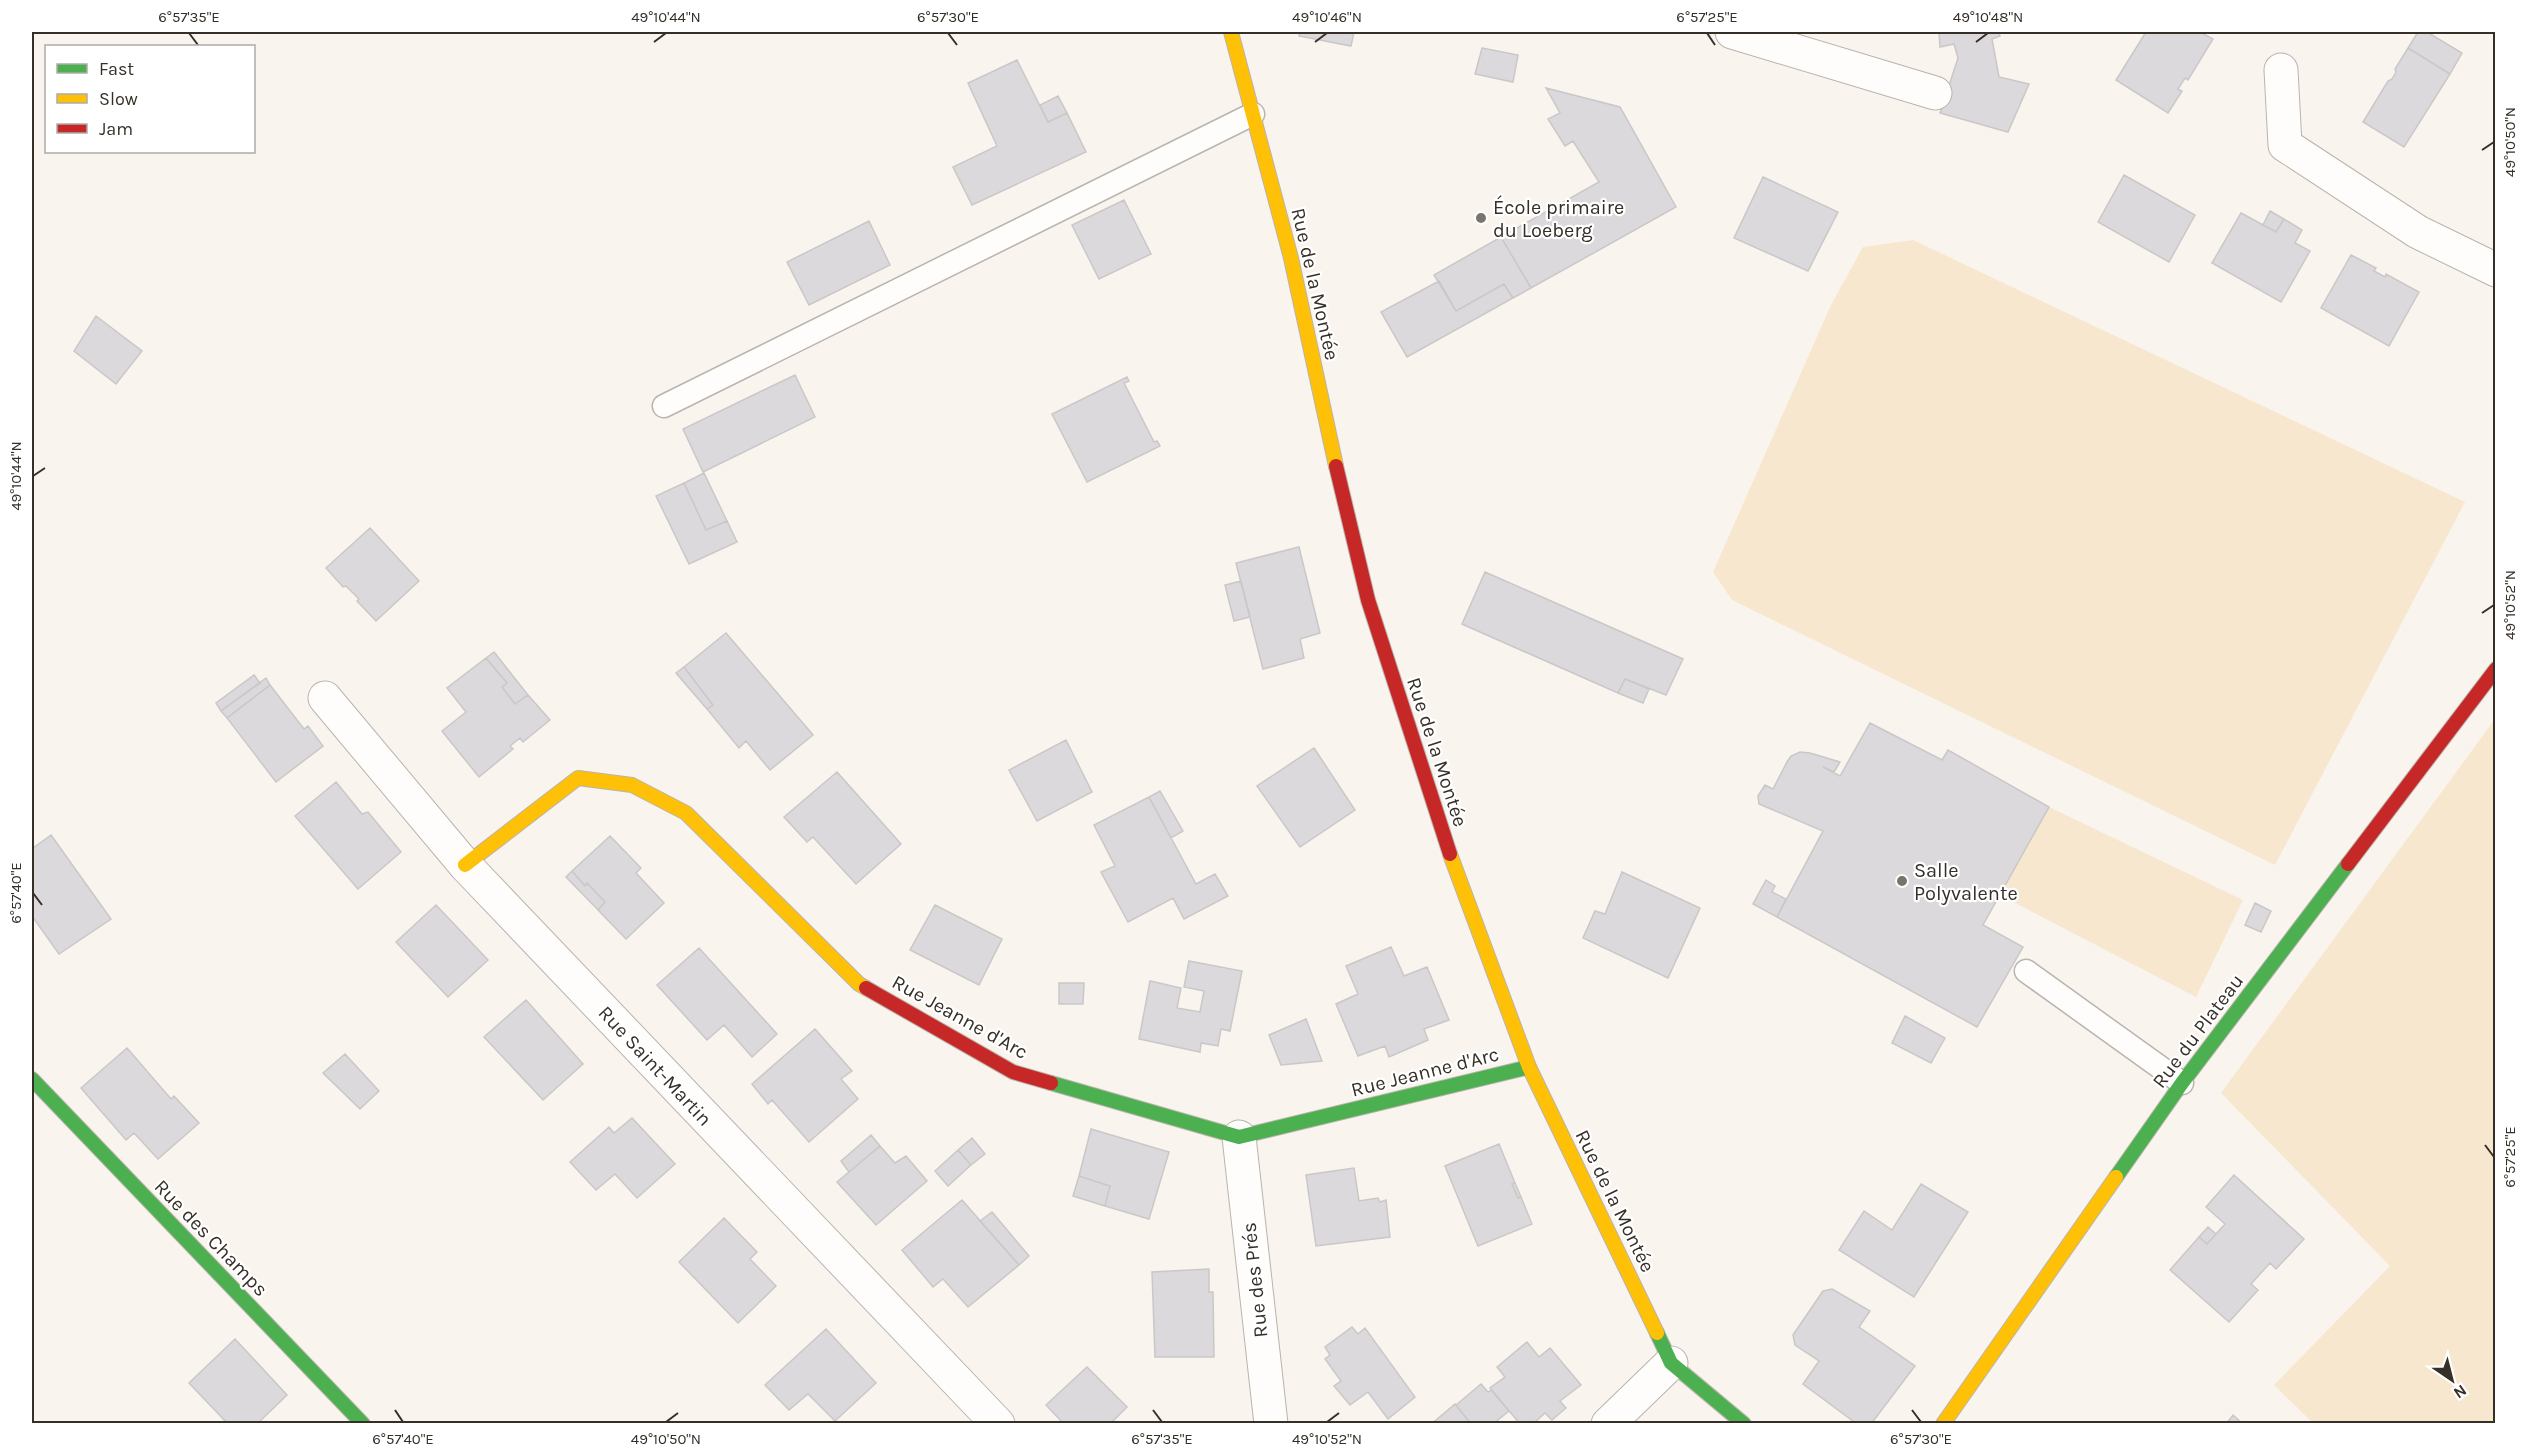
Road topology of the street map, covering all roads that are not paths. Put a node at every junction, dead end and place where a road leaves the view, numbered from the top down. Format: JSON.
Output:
{"nodes":[{"id":1,"x":1231,"y":32,"type":"edge"},
{"id":2,"x":1732,"y":32,"type":"edge"},
{"id":3,"x":2281,"y":70,"type":"dead end"},
{"id":4,"x":1935,"y":93,"type":"dead end"},
{"id":5,"x":1253,"y":114,"type":"junction"},
{"id":6,"x":2496,"y":270,"type":"edge"},
{"id":7,"x":664,"y":406,"type":"dead end"},
{"id":8,"x":2496,"y":669,"type":"edge"},
{"id":9,"x":325,"y":698,"type":"dead end"},
{"id":10,"x":465,"y":865,"type":"junction"},
{"id":11,"x":2026,"y":971,"type":"dead end"},
{"id":12,"x":1529,"y":1067,"type":"junction"},
{"id":13,"x":32,"y":1079,"type":"edge"},
{"id":14,"x":2182,"y":1083,"type":"junction"},
{"id":15,"x":1239,"y":1137,"type":"junction"},
{"id":16,"x":1671,"y":1364,"type":"junction"},
{"id":17,"x":363,"y":1424,"type":"edge"},
{"id":18,"x":998,"y":1424,"type":"edge"},
{"id":19,"x":1271,"y":1424,"type":"edge"},
{"id":20,"x":1608,"y":1424,"type":"edge"},
{"id":21,"x":1744,"y":1424,"type":"edge"},
{"id":22,"x":1943,"y":1424,"type":"edge"}],
"edges":[{"from":1,"to":5,"type":"street","name":"Rue de la Montée"},
{"from":2,"to":4,"type":"street"},
{"from":3,"to":6,"type":"street"},
{"from":5,"to":7,"type":"lane"},
{"from":5,"to":12,"type":"street","name":"Rue de la Montée"},
{"from":8,"to":14,"type":"street","name":"Rue du Plateau"},
{"from":9,"to":10,"type":"street","name":"Rue Saint-Martin"},
{"from":10,"to":15,"type":"street","name":"Rue Jeanne d'Arc"},
{"from":10,"to":18,"type":"street","name":"Rue Saint-Martin"},
{"from":11,"to":14,"type":"lane"},
{"from":12,"to":15,"type":"street","name":"Rue Jeanne d'Arc"},
{"from":12,"to":16,"type":"street","name":"Rue de la Montée"},
{"from":13,"to":17,"type":"street","name":"Rue des Champs"},
{"from":14,"to":22,"type":"street","name":"Rue du Plateau"},
{"from":15,"to":19,"type":"street","name":"Rue des Prés"},
{"from":16,"to":20,"type":"street"},
{"from":16,"to":21,"type":"street","name":"Rue de la Montée"}]}
